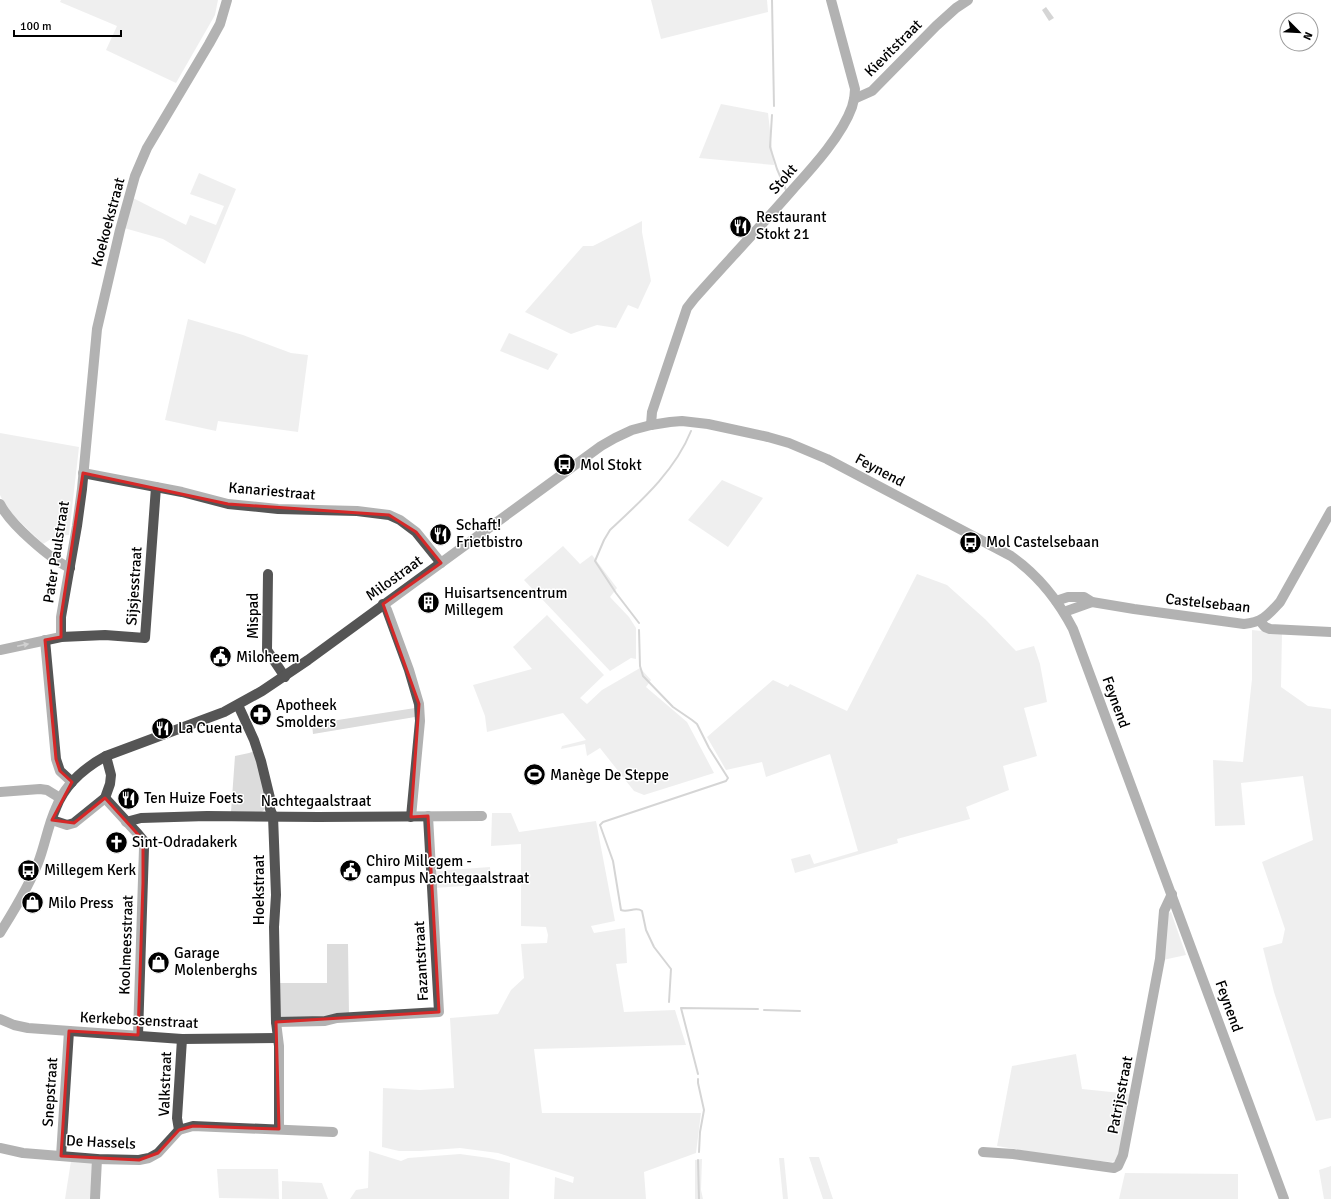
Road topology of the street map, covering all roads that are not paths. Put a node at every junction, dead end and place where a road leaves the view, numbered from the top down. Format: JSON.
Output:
{"nodes":[{"id":1,"x":227,"y":0,"type":"edge"},
{"id":2,"x":831,"y":0,"type":"edge"},
{"id":3,"x":968,"y":0,"type":"edge"},
{"id":4,"x":854,"y":100,"type":"junction"},
{"id":5,"x":696,"y":422,"type":"joint"},
{"id":6,"x":651,"y":425,"type":"junction"},
{"id":7,"x":83,"y":473,"type":"junction"},
{"id":8,"x":156,"y":487,"type":"junction"},
{"id":9,"x":0,"y":504,"type":"edge"},
{"id":10,"x":1331,"y":511,"type":"edge"},
{"id":11,"x":441,"y":563,"type":"junction"},
{"id":12,"x":70,"y":568,"type":"junction"},
{"id":13,"x":268,"y":574,"type":"dead end"},
{"id":14,"x":1056,"y":601,"type":"junction"},
{"id":15,"x":1092,"y":602,"type":"junction"},
{"id":16,"x":384,"y":604,"type":"junction"},
{"id":17,"x":1064,"y":612,"type":"junction"},
{"id":18,"x":1260,"y":620,"type":"junction"},
{"id":19,"x":1331,"y":632,"type":"edge"},
{"id":20,"x":61,"y":637,"type":"junction"},
{"id":21,"x":45,"y":640,"type":"junction"},
{"id":22,"x":0,"y":650,"type":"edge"},
{"id":23,"x":285,"y":677,"type":"junction"},
{"id":24,"x":238,"y":705,"type":"junction"},
{"id":25,"x":106,"y":756,"type":"junction"},
{"id":26,"x":72,"y":782,"type":"junction"},
{"id":27,"x":0,"y":792,"type":"edge"},
{"id":28,"x":60,"y":798,"type":"junction"},
{"id":29,"x":105,"y":798,"type":"junction"},
{"id":30,"x":273,"y":816,"type":"junction"},
{"id":31,"x":428,"y":816,"type":"junction"},
{"id":32,"x":482,"y":816,"type":"dead end"},
{"id":33,"x":411,"y":817,"type":"junction"},
{"id":34,"x":52,"y":820,"type":"junction"},
{"id":35,"x":126,"y":822,"type":"junction"},
{"id":36,"x":1172,"y":894,"type":"junction"},
{"id":37,"x":0,"y":933,"type":"edge"},
{"id":38,"x":0,"y":1019,"type":"edge"},
{"id":39,"x":276,"y":1022,"type":"junction"},
{"id":40,"x":70,"y":1031,"type":"junction"},
{"id":41,"x":138,"y":1035,"type":"junction"},
{"id":42,"x":277,"y":1038,"type":"junction"},
{"id":43,"x":182,"y":1039,"type":"junction"},
{"id":44,"x":280,"y":1129,"type":"junction"},
{"id":45,"x":179,"y":1130,"type":"junction"},
{"id":46,"x":333,"y":1132,"type":"dead end"},
{"id":47,"x":0,"y":1148,"type":"edge"},
{"id":48,"x":983,"y":1152,"type":"dead end"},
{"id":49,"x":61,"y":1156,"type":"junction"},
{"id":50,"x":98,"y":1159,"type":"junction"},
{"id":51,"x":95,"y":1199,"type":"edge"},
{"id":52,"x":1284,"y":1199,"type":"edge"}],
"edges":[{"from":1,"to":7,"type":"street","name":"Koekoekstraat"},
{"from":2,"to":4,"type":"street","name":"Stokt"},
{"from":3,"to":4,"type":"street","name":"Kievitstraat"},
{"from":4,"to":6,"type":"street","name":"Stokt"},
{"from":5,"to":6,"type":"street","name":"Milostraat"},
{"from":5,"to":14,"type":"street","name":"Feynend"},
{"from":6,"to":11,"type":"street","name":"Milostraat"},
{"from":7,"to":8,"type":"street","name":"Kanariestraat"},
{"from":7,"to":12,"type":"street","name":"Pater Paulstraat"},
{"from":8,"to":11,"type":"street","name":"Kanariestraat"},
{"from":8,"to":20,"type":"street","name":"Sijsjesstraat"},
{"from":9,"to":12,"type":"street"},
{"from":10,"to":18,"type":"street","name":"Castelsebaan"},
{"from":11,"to":16,"type":"street","name":"Milostraat"},
{"from":12,"to":20,"type":"street","name":"Pater Paulstraat"},
{"from":13,"to":23,"type":"street","name":"Mispad"},
{"from":14,"to":15,"type":"street","name":"Castelsebaan"},
{"from":14,"to":17,"type":"street","name":"Feynend"},
{"from":15,"to":17,"type":"street","name":"Castelsebaan"},
{"from":15,"to":18,"type":"street","name":"Castelsebaan"},
{"from":16,"to":23,"type":"street","name":"Milostraat"},
{"from":16,"to":33,"type":"street"},
{"from":17,"to":36,"type":"street","name":"Feynend"},
{"from":18,"to":19,"type":"street"},
{"from":20,"to":21,"type":"street","name":"Sijsjesstraat"},
{"from":22,"to":21,"type":"street","name":"Sijsjesstraat","one_way":true},
{"from":21,"to":26,"type":"street"},
{"from":23,"to":24,"type":"street","name":"Milostraat"},
{"from":24,"to":25,"type":"street","name":"Milostraat"},
{"from":24,"to":30,"type":"street","name":"Hoekstraat"},
{"from":25,"to":26,"type":"street","name":"Milostraat"},
{"from":25,"to":29,"type":"street"},
{"from":26,"to":28,"type":"street","name":"Milostraat"},
{"from":27,"to":28,"type":"street"},
{"from":28,"to":34,"type":"street","name":"Milostraat"},
{"from":29,"to":34,"type":"street"},
{"from":29,"to":35,"type":"street","name":"Koolmeesstraat"},
{"from":30,"to":33,"type":"street","name":"Nachtegaalstraat"},
{"from":30,"to":35,"type":"street","name":"Nachtegaalstraat"},
{"from":30,"to":39,"type":"street","name":"Hoekstraat"},
{"from":31,"to":32,"type":"street","name":"Nachtegaalstraat"},
{"from":31,"to":33,"type":"street","name":"Nachtegaalstraat"},
{"from":31,"to":39,"type":"street","name":"Fazantstraat"},
{"from":34,"to":37,"type":"street","name":"Milostraat"},
{"from":35,"to":41,"type":"street","name":"Koolmeesstraat"},
{"from":36,"to":48,"type":"street","name":"Patrijsstraat"},
{"from":36,"to":52,"type":"street","name":"Feynend"},
{"from":38,"to":40,"type":"street","name":"Kerkebossenstraat"},
{"from":39,"to":42,"type":"street","name":"Hoekstraat"},
{"from":40,"to":41,"type":"street","name":"Kerkebossenstraat"},
{"from":40,"to":49,"type":"street","name":"Snepstraat"},
{"from":41,"to":43,"type":"street","name":"Kerkebossenstraat"},
{"from":42,"to":43,"type":"street","name":"Kerkebossenstraat"},
{"from":42,"to":44,"type":"street","name":"Hoekstraat"},
{"from":43,"to":45,"type":"street","name":"Valkstraat"},
{"from":44,"to":45,"type":"street"},
{"from":44,"to":46,"type":"street"},
{"from":45,"to":50,"type":"street","name":"De Hassels"},
{"from":47,"to":49,"type":"street","name":"De Hassels"},
{"from":49,"to":50,"type":"street","name":"De Hassels"},
{"from":50,"to":51,"type":"street"}]}
